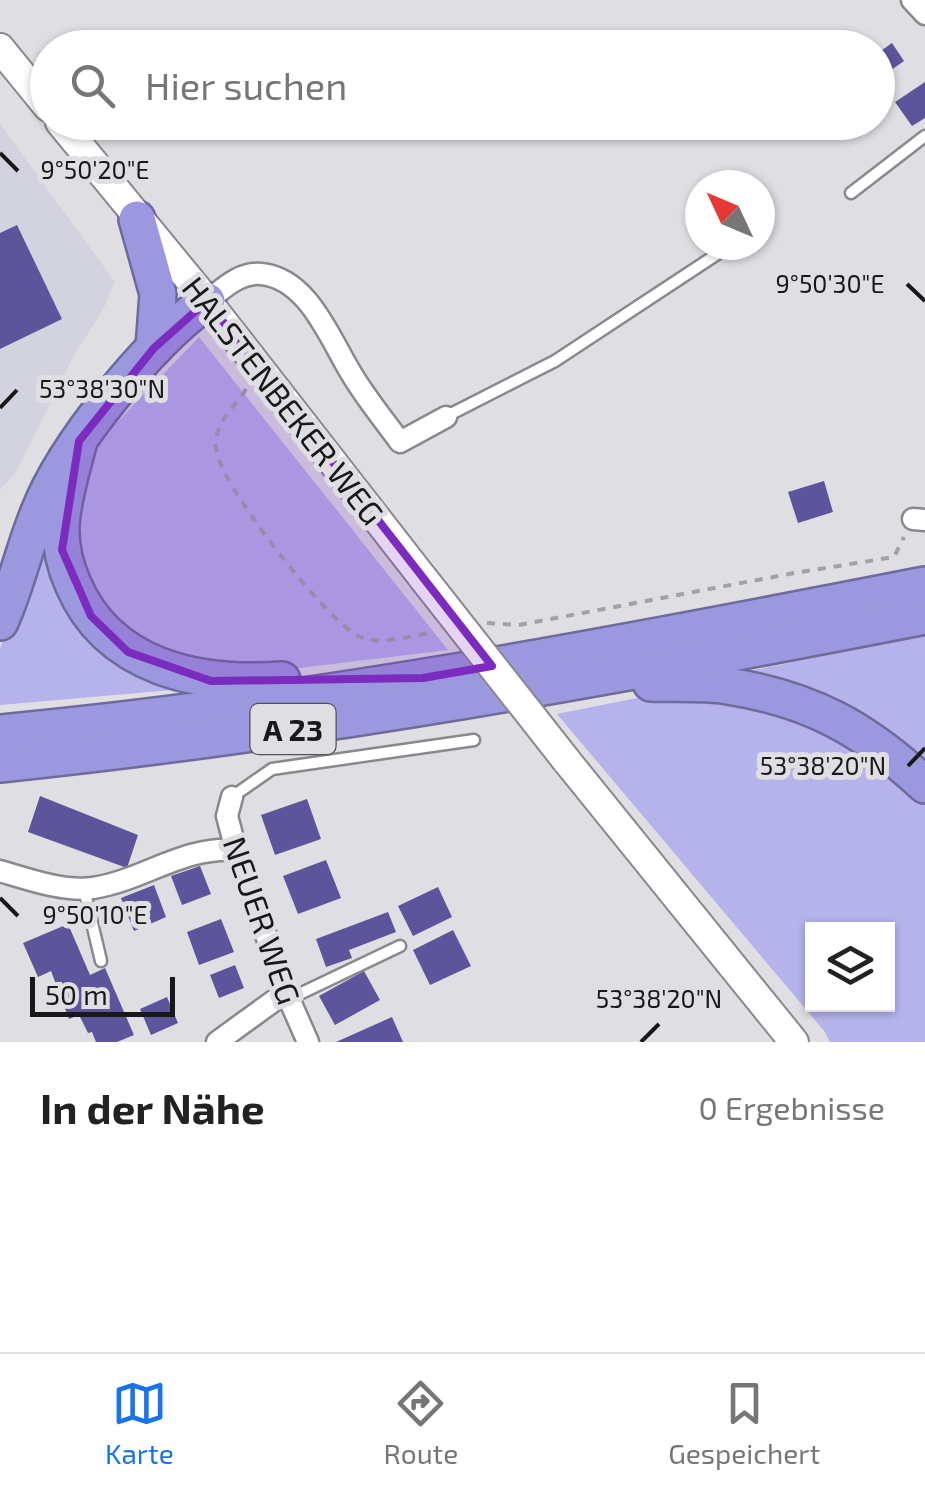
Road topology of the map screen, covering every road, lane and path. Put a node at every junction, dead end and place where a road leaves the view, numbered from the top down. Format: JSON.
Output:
{"nodes":[{"id":1,"x":3,"y":56,"type":"edge"},
{"id":2,"x":30,"y":87,"type":"edge"},
{"id":3,"x":925,"y":136,"type":"edge"},
{"id":4,"x":74,"y":140,"type":"edge"},
{"id":5,"x":851,"y":192,"type":"dead end"},
{"id":6,"x":137,"y":218,"type":"junction"},
{"id":7,"x":708,"y":260,"type":"edge"},
{"id":8,"x":207,"y":301,"type":"junction"},
{"id":9,"x":154,"y":348,"type":"junction"},
{"id":10,"x":236,"y":376,"type":"dead end"},
{"id":11,"x":446,"y":417,"type":"joint"},
{"id":12,"x":79,"y":441,"type":"junction"},
{"id":13,"x":919,"y":519,"type":"edge"},
{"id":14,"x":925,"y":584,"type":"edge"},
{"id":15,"x":925,"y":616,"type":"edge"},
{"id":16,"x":0,"y":622,"type":"edge"},
{"id":17,"x":472,"y":626,"type":"dead end"},
{"id":18,"x":433,"y":632,"type":"dead end"},
{"id":19,"x":423,"y":678,"type":"junction"},
{"id":20,"x":585,"y":681,"type":"junction"},
{"id":21,"x":0,"y":732,"type":"edge"},
{"id":22,"x":474,"y":740,"type":"dead end"},
{"id":23,"x":0,"y":764,"type":"edge"},
{"id":24,"x":925,"y":785,"type":"edge"},
{"id":25,"x":232,"y":796,"type":"joint"},
{"id":26,"x":236,"y":850,"type":"junction"},
{"id":27,"x":0,"y":871,"type":"edge"},
{"id":28,"x":84,"y":888,"type":"junction"},
{"id":29,"x":400,"y":946,"type":"dead end"},
{"id":30,"x":101,"y":961,"type":"dead end"},
{"id":31,"x":288,"y":996,"type":"junction"},
{"id":32,"x":217,"y":1042,"type":"edge"},
{"id":33,"x":308,"y":1042,"type":"edge"},
{"id":34,"x":794,"y":1042,"type":"edge"}],
"edges":[{"from":1,"to":2,"type":"main road"},
{"from":3,"to":5,"type":"lane"},
{"from":4,"to":6,"type":"main road","name":"HALSTENBEKER WEG"},
{"from":6,"to":8,"type":"main road","name":"HALSTENBEKER WEG"},
{"from":6,"to":9,"type":"highway"},
{"from":7,"to":11,"type":"lane"},
{"from":8,"to":9,"type":"highway"},
{"from":8,"to":11,"type":"street"},
{"from":8,"to":34,"type":"main road","name":"HALSTENBEKER WEG","bridge":true},
{"from":9,"to":12,"type":"highway"},
{"from":10,"to":18,"type":"path"},
{"from":12,"to":16,"type":"highway"},
{"from":12,"to":19,"type":"highway"},
{"from":13,"to":17,"type":"path"},
{"from":14,"to":19,"type":"highway","number":"A 23"},
{"from":15,"to":20,"type":"highway","number":"A 23"},
{"from":19,"to":21,"type":"highway","number":"A 23"},
{"from":20,"to":23,"type":"highway","number":"A 23"},
{"from":20,"to":24,"type":"highway"},
{"from":22,"to":25,"type":"lane"},
{"from":25,"to":26,"type":"street","name":"NEUER WEG"},
{"from":26,"to":28,"type":"street"},
{"from":26,"to":31,"type":"street","name":"NEUER WEG"},
{"from":27,"to":28,"type":"street"},
{"from":28,"to":30,"type":"lane"},
{"from":29,"to":31,"type":"lane"},
{"from":31,"to":32,"type":"street"},
{"from":31,"to":33,"type":"street","name":"NEUER WEG"}]}
